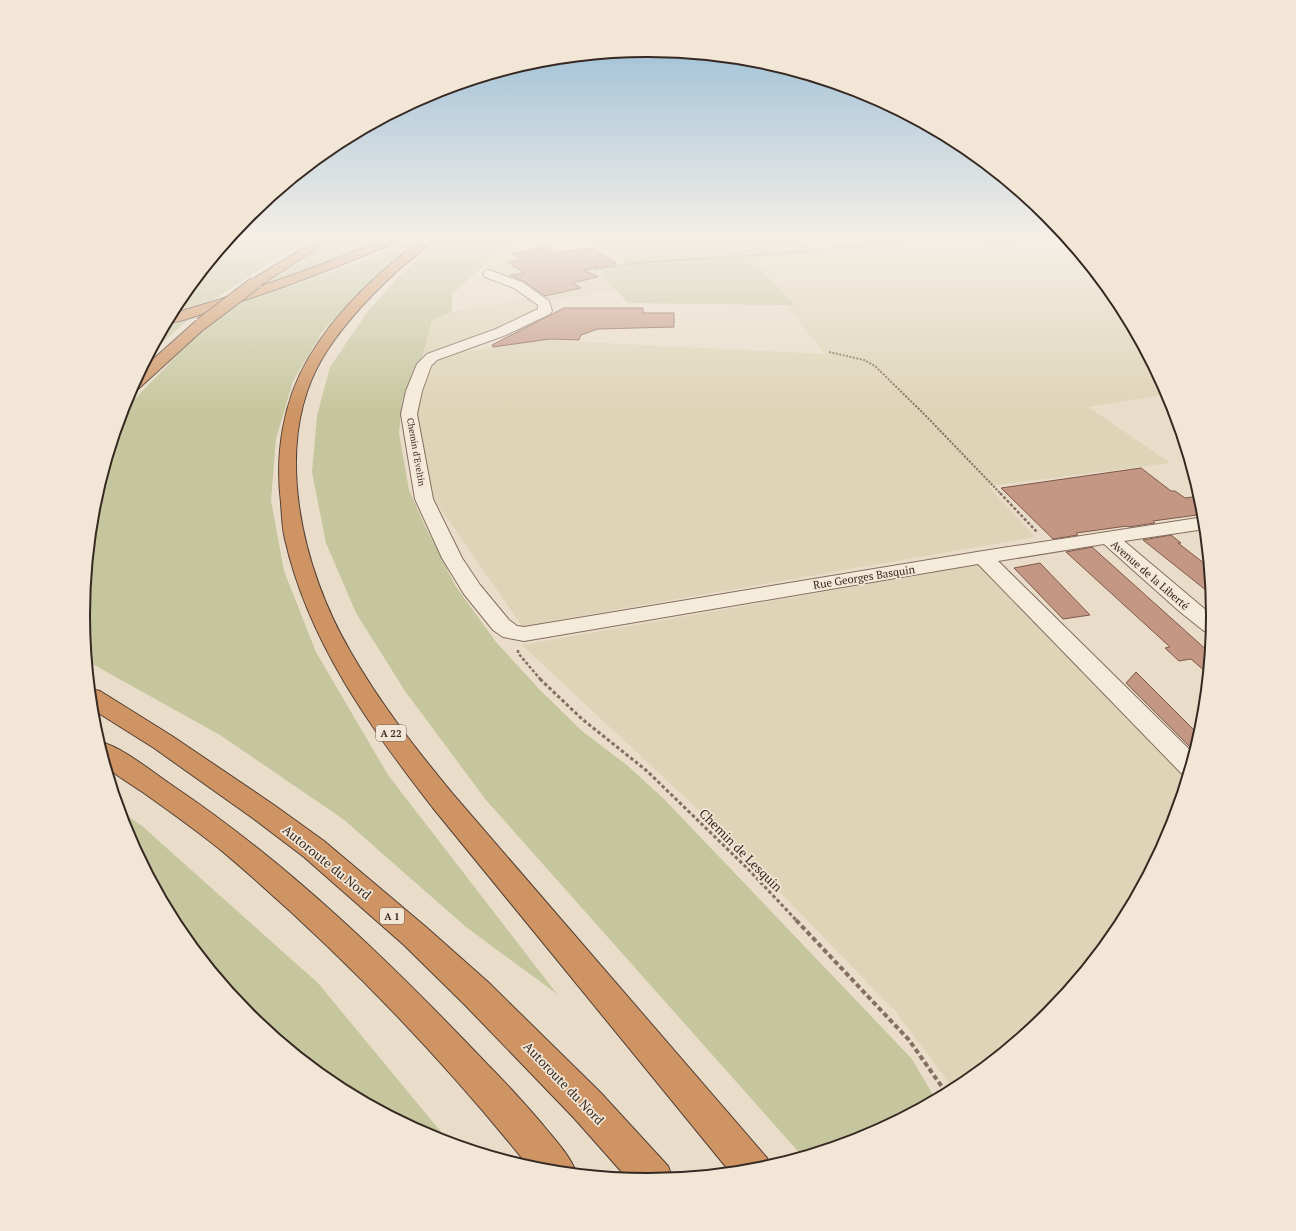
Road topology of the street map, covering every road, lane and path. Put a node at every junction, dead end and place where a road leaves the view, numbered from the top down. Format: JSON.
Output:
{"nodes":[{"id":1,"x":237,"y":296,"type":"edge"},
{"id":2,"x":241,"y":296,"type":"edge"},
{"id":3,"x":364,"y":296,"type":"edge"},
{"id":4,"x":534,"y":296,"type":"edge"},
{"id":5,"x":177,"y":316,"type":"edge"},
{"id":6,"x":829,"y":352,"type":"dead end"},
{"id":7,"x":143,"y":377,"type":"edge"},
{"id":8,"x":1199,"y":524,"type":"edge"},
{"id":9,"x":1108,"y":538,"type":"junction"},
{"id":10,"x":1052,"y":547,"type":"junction"},
{"id":11,"x":984,"y":557,"type":"junction"},
{"id":12,"x":1206,"y":621,"type":"edge"},
{"id":13,"x":524,"y":634,"type":"junction"},
{"id":14,"x":96,"y":701,"type":"edge"},
{"id":15,"x":108,"y":756,"type":"edge"},
{"id":16,"x":1186,"y":762,"type":"edge"},
{"id":17,"x":943,"y":1089,"type":"edge"},
{"id":18,"x":749,"y":1164,"type":"edge"},
{"id":19,"x":552,"y":1165,"type":"edge"},
{"id":20,"x":649,"y":1174,"type":"edge"}],
"edges":[{"from":1,"to":7,"type":"highway","bridge":true},
{"from":2,"to":5,"type":"highway"},
{"from":3,"to":18,"type":"highway","number":"A 22"},
{"from":4,"to":13,"type":"street","name":"Chemin d'Eveltin"},
{"from":6,"to":10,"type":"path"},
{"from":8,"to":9,"type":"street","name":"Rue Georges Basquin"},
{"from":9,"to":10,"type":"street","name":"Rue Georges Basquin"},
{"from":9,"to":12,"type":"street","name":"Avenue de la Liberté"},
{"from":10,"to":11,"type":"street","name":"Rue Georges Basquin"},
{"from":11,"to":13,"type":"street","name":"Rue Georges Basquin"},
{"from":11,"to":16,"type":"street"},
{"from":13,"to":17,"type":"path","name":"Chemin de Lesquin"},
{"from":14,"to":20,"type":"highway","name":"Autoroute du Nord","number":"A 1"},
{"from":15,"to":19,"type":"highway"}]}
